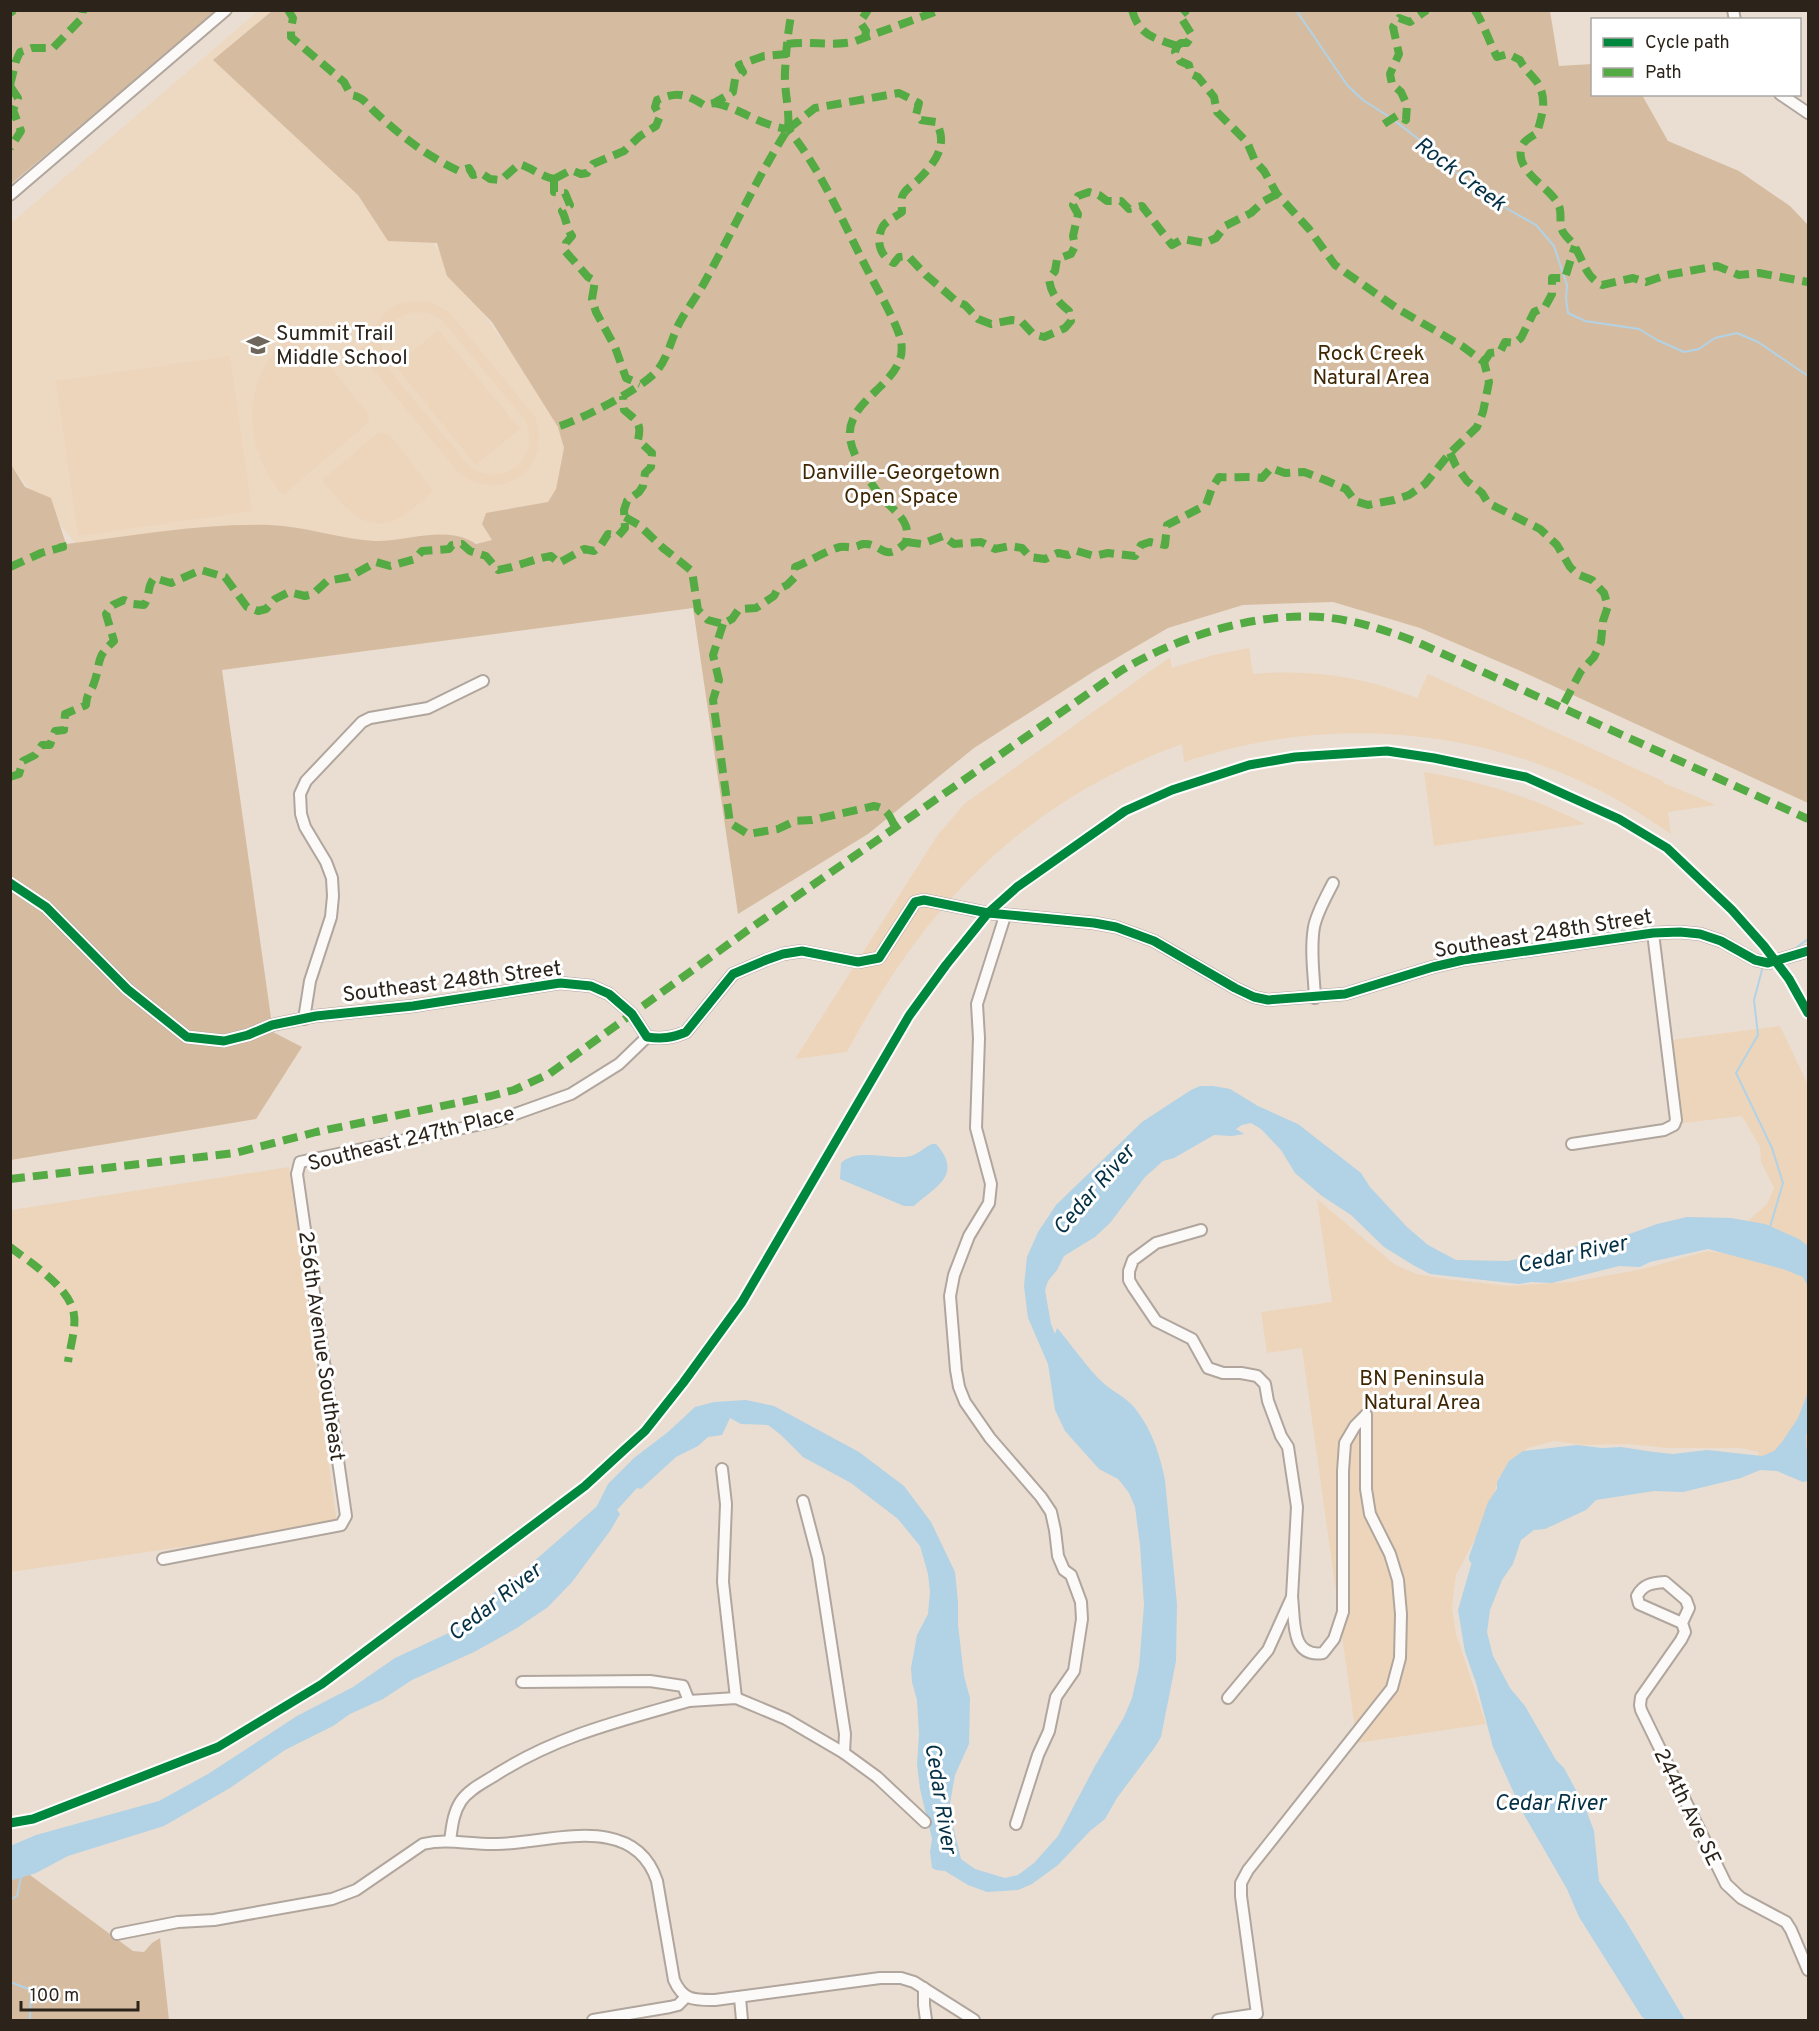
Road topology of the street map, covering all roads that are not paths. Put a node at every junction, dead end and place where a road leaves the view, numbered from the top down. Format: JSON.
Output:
{"nodes":[{"id":1,"x":226,"y":10,"type":"edge"},
{"id":2,"x":1783,"y":96,"type":"edge"},
{"id":3,"x":1809,"y":113,"type":"edge"},
{"id":4,"x":10,"y":195,"type":"edge"},
{"id":5,"x":483,"y":681,"type":"dead end"},
{"id":6,"x":10,"y":883,"type":"edge"},
{"id":7,"x":1333,"y":883,"type":"dead end"},
{"id":8,"x":1005,"y":916,"type":"junction"},
{"id":9,"x":1653,"y":933,"type":"junction"},
{"id":10,"x":1809,"y":951,"type":"edge"},
{"id":11,"x":1315,"y":998,"type":"junction"},
{"id":12,"x":304,"y":1019,"type":"junction"},
{"id":13,"x":647,"y":1037,"type":"junction"},
{"id":14,"x":1572,"y":1144,"type":"dead end"},
{"id":15,"x":298,"y":1166,"type":"joint"},
{"id":16,"x":1201,"y":1230,"type":"dead end"},
{"id":17,"x":722,"y":1469,"type":"dead end"},
{"id":18,"x":803,"y":1501,"type":"dead end"},
{"id":19,"x":163,"y":1559,"type":"dead end"},
{"id":20,"x":1292,"y":1597,"type":"junction"},
{"id":21,"x":1682,"y":1623,"type":"junction"},
{"id":22,"x":522,"y":1682,"type":"dead end"},
{"id":23,"x":736,"y":1698,"type":"junction"},
{"id":24,"x":1228,"y":1698,"type":"dead end"},
{"id":25,"x":689,"y":1701,"type":"junction"},
{"id":26,"x":844,"y":1753,"type":"junction"},
{"id":27,"x":925,"y":1822,"type":"dead end"},
{"id":28,"x":1016,"y":1824,"type":"dead end"},
{"id":29,"x":450,"y":1841,"type":"junction"},
{"id":30,"x":117,"y":1934,"type":"dead end"},
{"id":31,"x":1809,"y":1970,"type":"edge"},
{"id":32,"x":924,"y":1988,"type":"junction"},
{"id":33,"x":686,"y":1997,"type":"junction"},
{"id":34,"x":740,"y":1998,"type":"junction"},
{"id":35,"x":593,"y":2020,"type":"edge"},
{"id":36,"x":742,"y":2020,"type":"edge"},
{"id":37,"x":926,"y":2020,"type":"edge"},
{"id":38,"x":974,"y":2020,"type":"edge"},
{"id":39,"x":1218,"y":2020,"type":"edge"}],
"edges":[{"from":1,"to":4,"type":"street"},
{"from":2,"to":3,"type":"street"},
{"from":5,"to":12,"type":"street"},
{"from":6,"to":12,"type":"street","name":"Southeast 248th Street"},
{"from":7,"to":11,"type":"street"},
{"from":8,"to":11,"type":"street","name":"Southeast 248th Street"},
{"from":8,"to":13,"type":"street","name":"Southeast 248th Street"},
{"from":8,"to":28,"type":"street"},
{"from":9,"to":10,"type":"street","name":"Southeast 248th Street"},
{"from":9,"to":11,"type":"street","name":"Southeast 248th Street"},
{"from":9,"to":14,"type":"street"},
{"from":12,"to":13,"type":"street","name":"Southeast 248th Street"},
{"from":13,"to":15,"type":"street","name":"Southeast 247th Place"},
{"from":15,"to":19,"type":"street","name":"256th Avenue Southeast"},
{"from":16,"to":20,"type":"street"},
{"from":17,"to":23,"type":"street"},
{"from":18,"to":26,"type":"street"},
{"from":20,"to":24,"type":"street"},
{"from":20,"to":39,"type":"street"},
{"from":21,"to":21,"type":"street","name":"244th Ave SE"},
{"from":21,"to":31,"type":"street","name":"244th Ave SE"},
{"from":22,"to":25,"type":"street"},
{"from":23,"to":25,"type":"street"},
{"from":23,"to":26,"type":"street"},
{"from":25,"to":29,"type":"street"},
{"from":26,"to":27,"type":"street"},
{"from":29,"to":30,"type":"street"},
{"from":29,"to":33,"type":"street"},
{"from":32,"to":34,"type":"street"},
{"from":32,"to":37,"type":"street"},
{"from":32,"to":38,"type":"street"},
{"from":33,"to":34,"type":"street"},
{"from":33,"to":35,"type":"street"},
{"from":34,"to":36,"type":"street"}]}
